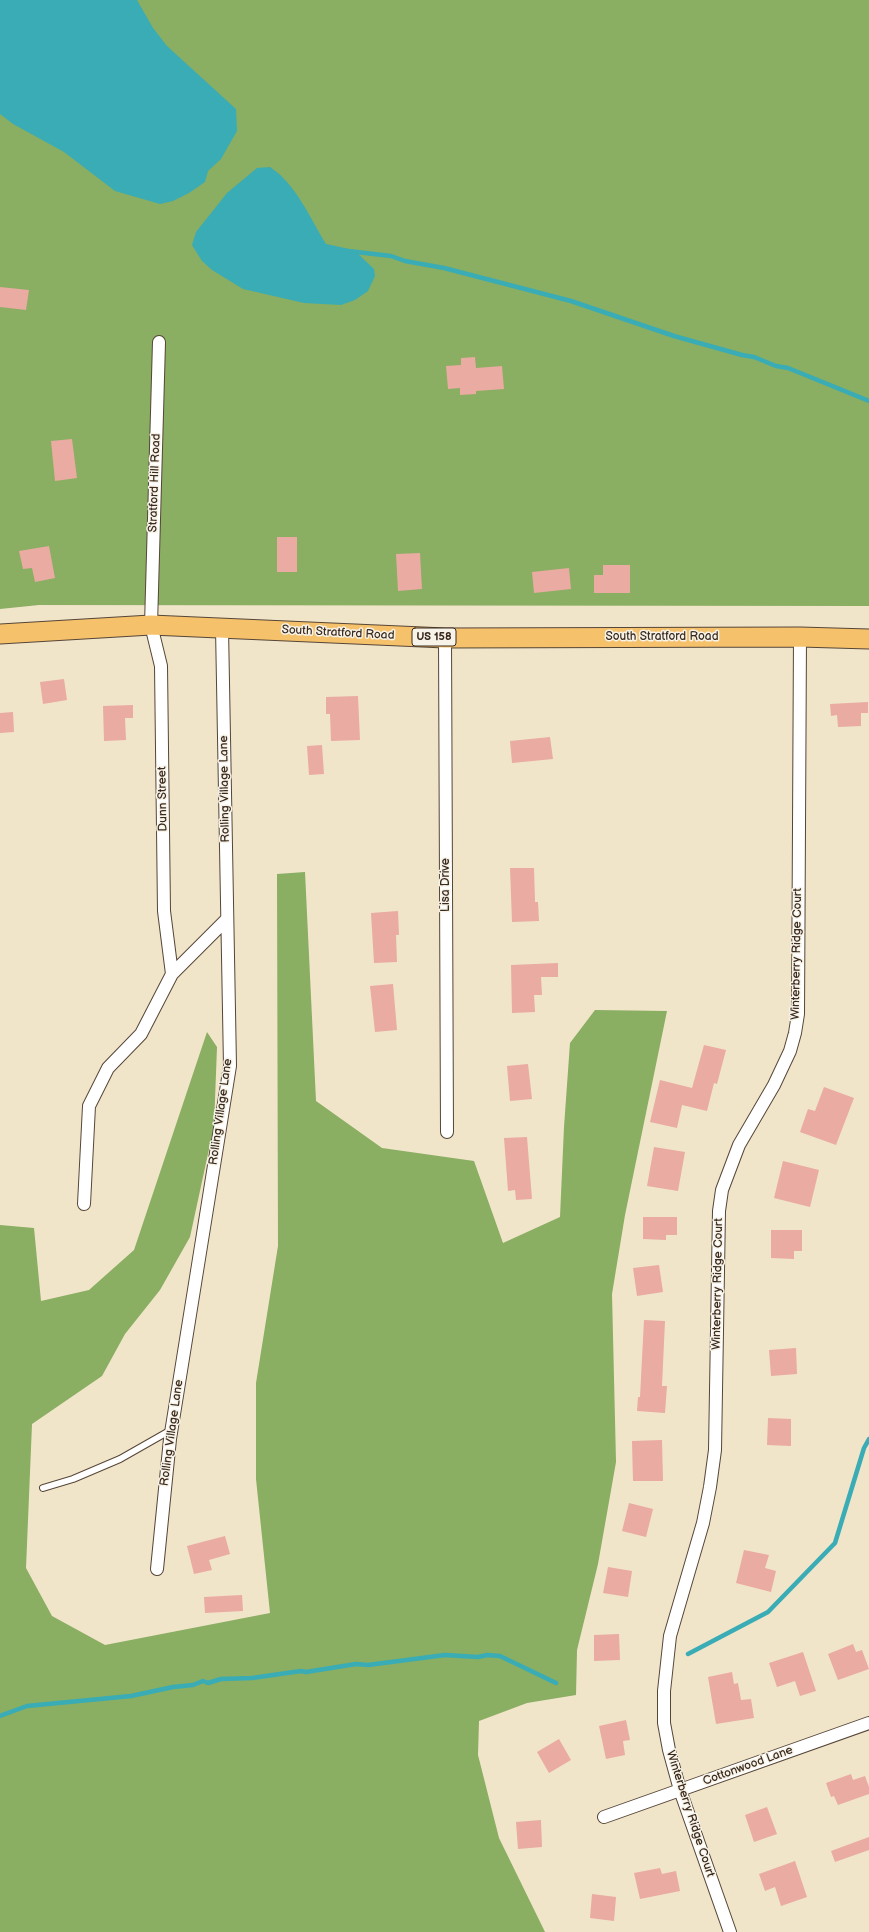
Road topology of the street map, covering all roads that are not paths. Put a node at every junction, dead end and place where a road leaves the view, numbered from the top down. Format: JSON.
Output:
{"nodes":[{"id":1,"x":159,"y":342,"type":"dead end"},
{"id":2,"x":151,"y":625,"type":"junction"},
{"id":3,"x":222,"y":628,"type":"junction"},
{"id":4,"x":0,"y":634,"type":"edge"},
{"id":5,"x":800,"y":637,"type":"junction"},
{"id":6,"x":445,"y":638,"type":"junction"},
{"id":7,"x":869,"y":639,"type":"edge"},
{"id":8,"x":227,"y":919,"type":"junction"},
{"id":9,"x":172,"y":974,"type":"junction"},
{"id":10,"x":447,"y":1132,"type":"dead end"},
{"id":11,"x":84,"y":1204,"type":"dead end"},
{"id":12,"x":171,"y":1430,"type":"junction"},
{"id":13,"x":43,"y":1488,"type":"dead end"},
{"id":14,"x":157,"y":1569,"type":"dead end"},
{"id":15,"x":869,"y":1723,"type":"edge"},
{"id":16,"x":680,"y":1790,"type":"junction"},
{"id":17,"x":604,"y":1817,"type":"dead end"},
{"id":18,"x":730,"y":1932,"type":"edge"}],
"edges":[{"from":1,"to":2,"type":"street","name":"Stratford Hill Road"},
{"from":2,"to":3,"type":"main road","name":"South Stratford Road","number":"US 158"},
{"from":2,"to":4,"type":"main road","name":"South Stratford Road","number":"US 158"},
{"from":2,"to":9,"type":"street","name":"Dunn Street"},
{"from":3,"to":6,"type":"main road","name":"South Stratford Road","number":"US 158"},
{"from":3,"to":8,"type":"street","name":"Rolling Village Lane"},
{"from":5,"to":6,"type":"main road","name":"South Stratford Road","number":"US 158"},
{"from":5,"to":7,"type":"main road","name":"South Stratford Road","number":"US 158"},
{"from":5,"to":16,"type":"street","name":"Winterberry Ridge Court"},
{"from":6,"to":10,"type":"street","name":"Lisa Drive"},
{"from":8,"to":9,"type":"street"},
{"from":8,"to":12,"type":"street","name":"Rolling Village Lane"},
{"from":9,"to":11,"type":"street"},
{"from":12,"to":13,"type":"lane"},
{"from":12,"to":14,"type":"street","name":"Rolling Village Lane"},
{"from":15,"to":16,"type":"street","name":"Cottonwood Lane"},
{"from":16,"to":17,"type":"street","name":"Cottonwood Lane"},
{"from":16,"to":18,"type":"street","name":"Winterberry Ridge Court"}]}
